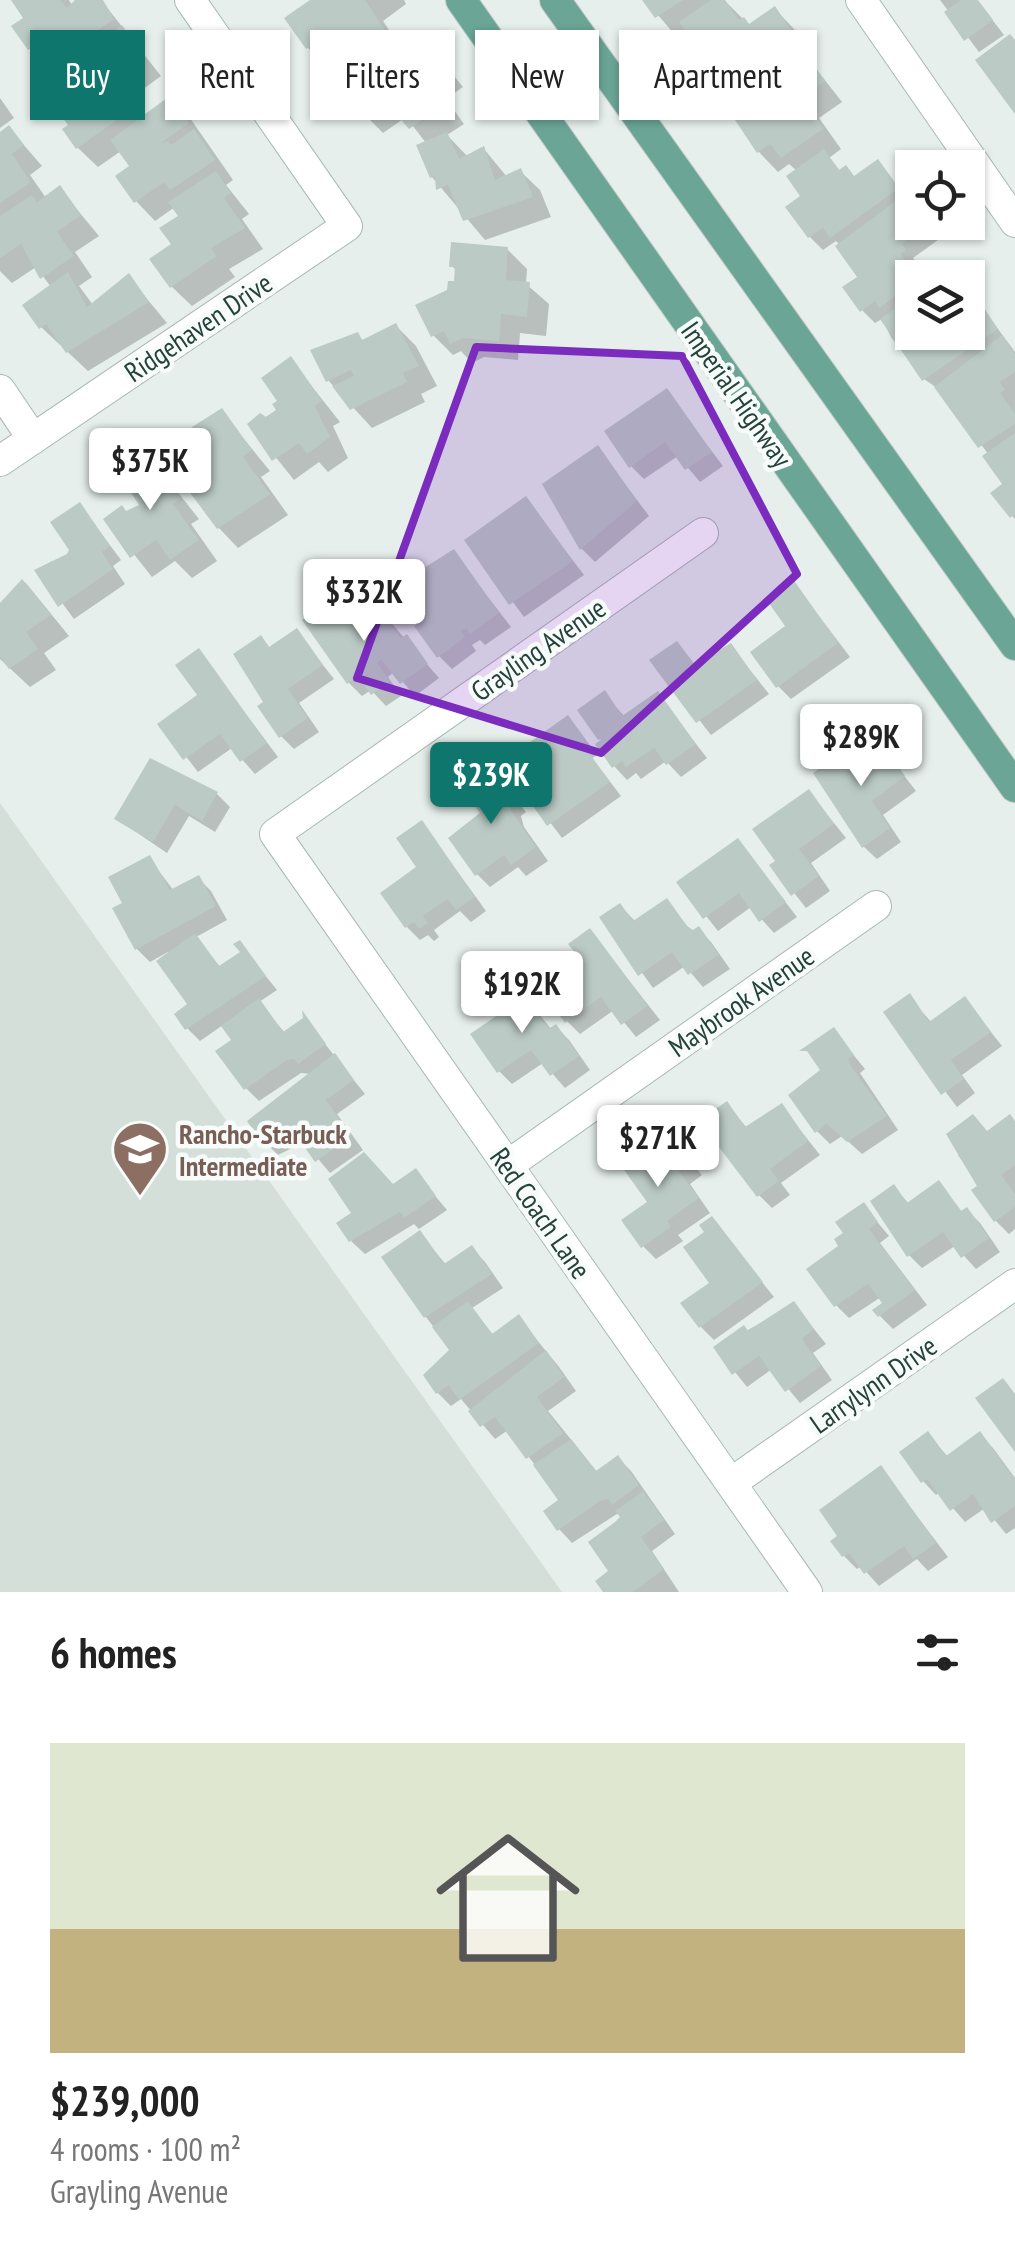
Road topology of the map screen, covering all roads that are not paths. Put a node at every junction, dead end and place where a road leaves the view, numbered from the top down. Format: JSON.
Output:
{"nodes":[{"id":1,"x":190,"y":0,"type":"edge"},
{"id":2,"x":461,"y":0,"type":"edge"},
{"id":3,"x":555,"y":0,"type":"edge"},
{"id":4,"x":861,"y":0,"type":"edge"},
{"id":5,"x":1015,"y":222,"type":"edge"},
{"id":6,"x":0,"y":390,"type":"edge"},
{"id":7,"x":33,"y":438,"type":"junction"},
{"id":8,"x":0,"y":461,"type":"edge"},
{"id":9,"x":703,"y":533,"type":"dead end"},
{"id":10,"x":1015,"y":645,"type":"edge"},
{"id":11,"x":1015,"y":787,"type":"edge"},
{"id":12,"x":275,"y":834,"type":"joint"},
{"id":13,"x":876,"y":906,"type":"dead end"},
{"id":14,"x":508,"y":1165,"type":"junction"},
{"id":15,"x":1015,"y":1284,"type":"edge"},
{"id":16,"x":731,"y":1484,"type":"junction"},
{"id":17,"x":807,"y":1592,"type":"edge"}],
"edges":[{"from":1,"to":7,"type":"street","name":"Ridgehaven Drive"},
{"from":2,"to":11,"type":"main road","name":"Imperial Highway"},
{"from":3,"to":10,"type":"main road"},
{"from":4,"to":5,"type":"street"},
{"from":6,"to":7,"type":"street"},
{"from":7,"to":8,"type":"street","name":"Ridgehaven Drive"},
{"from":9,"to":12,"type":"street","name":"Grayling Avenue"},
{"from":12,"to":14,"type":"street","name":"Red Coach Lane"},
{"from":13,"to":14,"type":"street","name":"Maybrook Avenue"},
{"from":14,"to":16,"type":"street","name":"Red Coach Lane"},
{"from":15,"to":16,"type":"street","name":"Larrylynn Drive"},
{"from":16,"to":17,"type":"street","name":"Red Coach Lane"}]}
